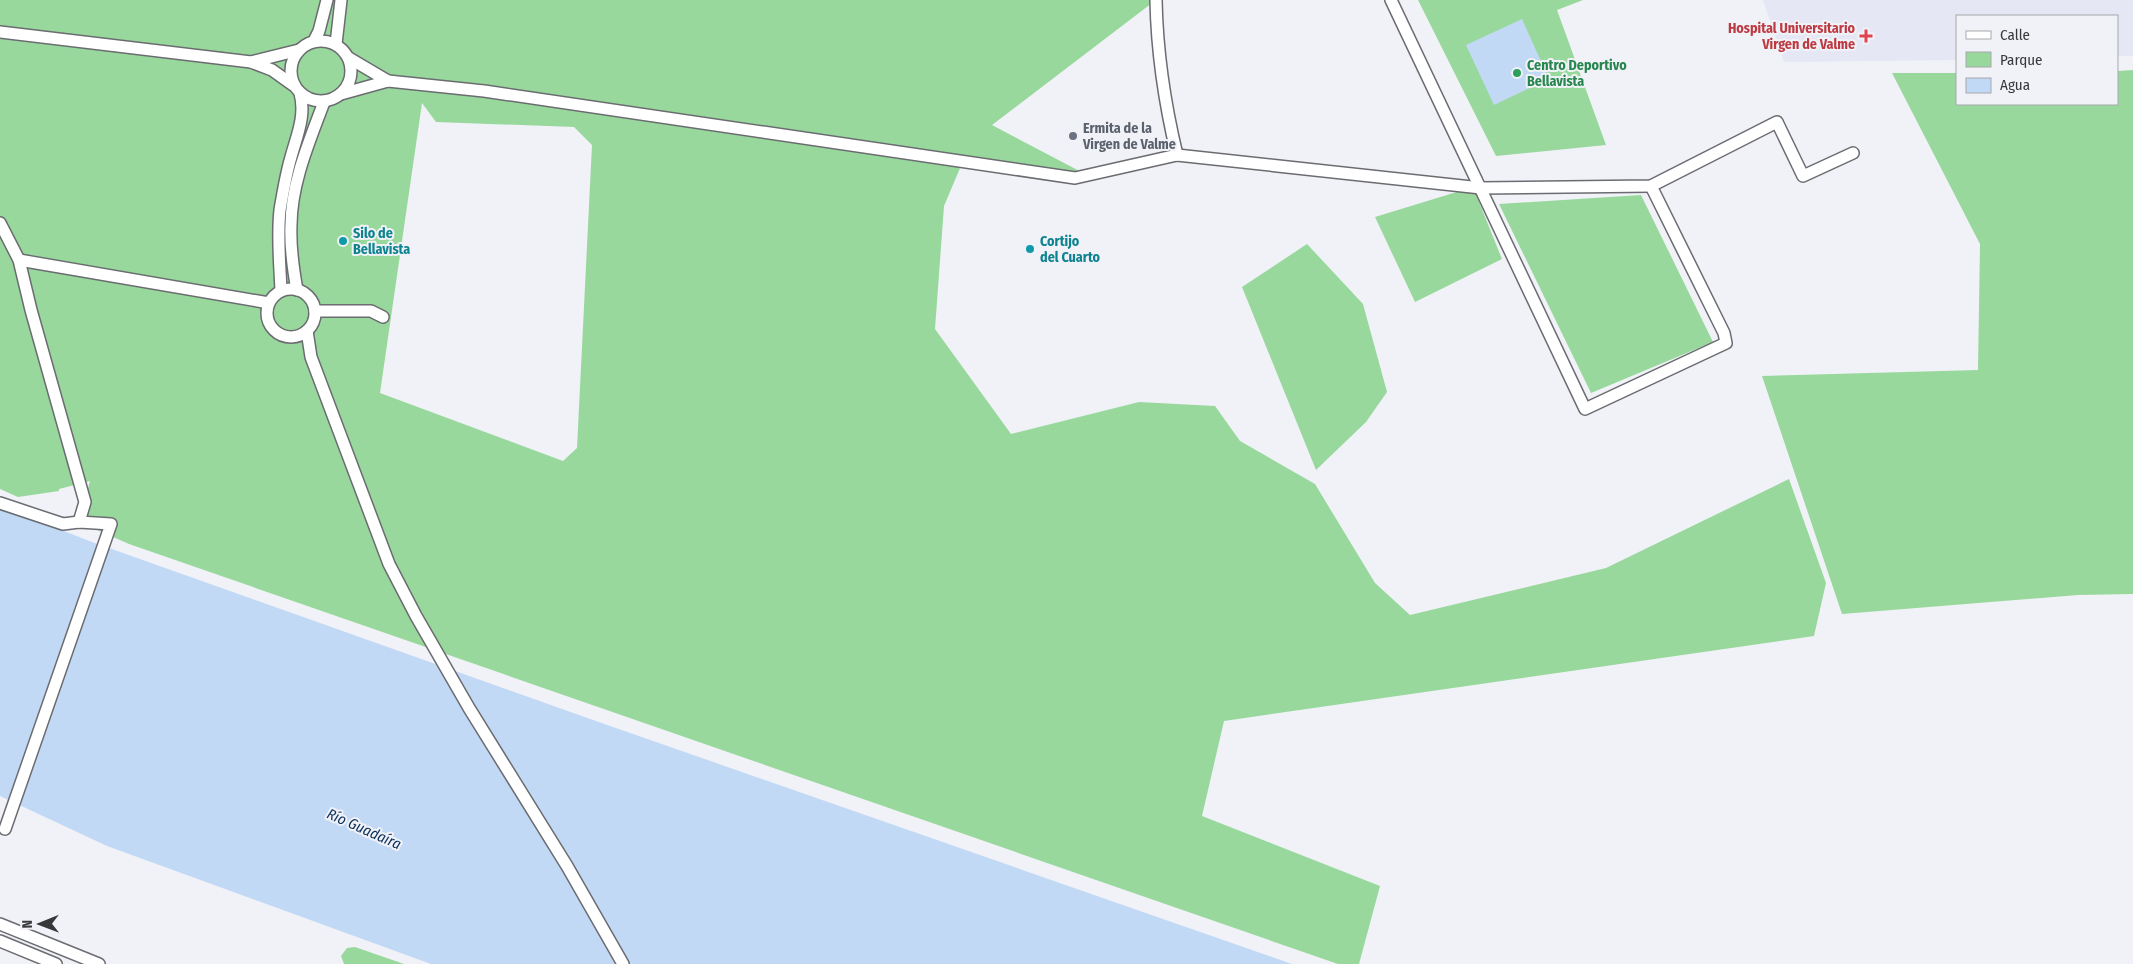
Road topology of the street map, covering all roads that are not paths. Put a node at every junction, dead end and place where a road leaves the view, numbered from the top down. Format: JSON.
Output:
{"nodes":[{"id":1,"x":327,"y":0,"type":"edge"},
{"id":2,"x":341,"y":0,"type":"edge"},
{"id":3,"x":1156,"y":0,"type":"edge"},
{"id":4,"x":1391,"y":0,"type":"edge"},
{"id":5,"x":0,"y":32,"type":"edge"},
{"id":6,"x":314,"y":41,"type":"junction"},
{"id":7,"x":336,"y":44,"type":"junction"},
{"id":8,"x":299,"y":50,"type":"junction"},
{"id":9,"x":348,"y":58,"type":"junction"},
{"id":10,"x":251,"y":62,"type":"junction"},
{"id":11,"x":388,"y":81,"type":"junction"},
{"id":12,"x":296,"y":89,"type":"junction"},
{"id":13,"x":341,"y":94,"type":"junction"},
{"id":14,"x":324,"y":102,"type":"junction"},
{"id":15,"x":1853,"y":152,"type":"dead end"},
{"id":16,"x":1177,"y":155,"type":"junction"},
{"id":17,"x":1651,"y":186,"type":"junction"},
{"id":18,"x":1481,"y":188,"type":"junction"},
{"id":19,"x":0,"y":223,"type":"edge"},
{"id":20,"x":19,"y":260,"type":"junction"},
{"id":21,"x":297,"y":290,"type":"junction"},
{"id":22,"x":281,"y":291,"type":"junction"},
{"id":23,"x":269,"y":303,"type":"junction"},
{"id":24,"x":314,"y":311,"type":"junction"},
{"id":25,"x":382,"y":317,"type":"dead end"},
{"id":26,"x":307,"y":331,"type":"junction"},
{"id":27,"x":293,"y":337,"type":"junction"},
{"id":28,"x":311,"y":357,"type":"junction"},
{"id":29,"x":0,"y":503,"type":"edge"},
{"id":30,"x":79,"y":522,"type":"junction"},
{"id":31,"x":5,"y":829,"type":"dead end"},
{"id":32,"x":0,"y":924,"type":"edge"},
{"id":33,"x":0,"y":941,"type":"edge"},
{"id":34,"x":56,"y":964,"type":"edge"},
{"id":35,"x":97,"y":964,"type":"edge"},
{"id":36,"x":623,"y":964,"type":"edge"}],
"edges":[{"from":1,"to":6,"type":"street"},
{"from":2,"to":7,"type":"street"},
{"from":3,"to":16,"type":"street"},
{"from":4,"to":18,"type":"street"},
{"from":5,"to":10,"type":"street"},
{"from":6,"to":7,"type":"street"},
{"from":6,"to":8,"type":"street"},
{"from":7,"to":9,"type":"street"},
{"from":8,"to":10,"type":"street"},
{"from":8,"to":12,"type":"street"},
{"from":9,"to":11,"type":"street"},
{"from":9,"to":13,"type":"street"},
{"from":10,"to":12,"type":"street"},
{"from":11,"to":13,"type":"street"},
{"from":11,"to":16,"type":"street"},
{"from":12,"to":14,"type":"street"},
{"from":12,"to":22,"type":"street"},
{"from":13,"to":14,"type":"street"},
{"from":14,"to":21,"type":"street"},
{"from":15,"to":17,"type":"street"},
{"from":16,"to":18,"type":"street"},
{"from":17,"to":18,"type":"street"},
{"from":17,"to":18,"type":"street"},
{"from":19,"to":20,"type":"street"},
{"from":20,"to":23,"type":"street"},
{"from":20,"to":30,"type":"street"},
{"from":21,"to":22,"type":"street"},
{"from":21,"to":24,"type":"street"},
{"from":22,"to":23,"type":"street"},
{"from":23,"to":27,"type":"street"},
{"from":24,"to":25,"type":"street"},
{"from":24,"to":26,"type":"street"},
{"from":26,"to":27,"type":"street"},
{"from":26,"to":28,"type":"street"},
{"from":27,"to":28,"type":"street"},
{"from":28,"to":36,"type":"street"},
{"from":29,"to":30,"type":"street"},
{"from":30,"to":31,"type":"street"},
{"from":32,"to":35,"type":"street"},
{"from":33,"to":34,"type":"street"}]}
